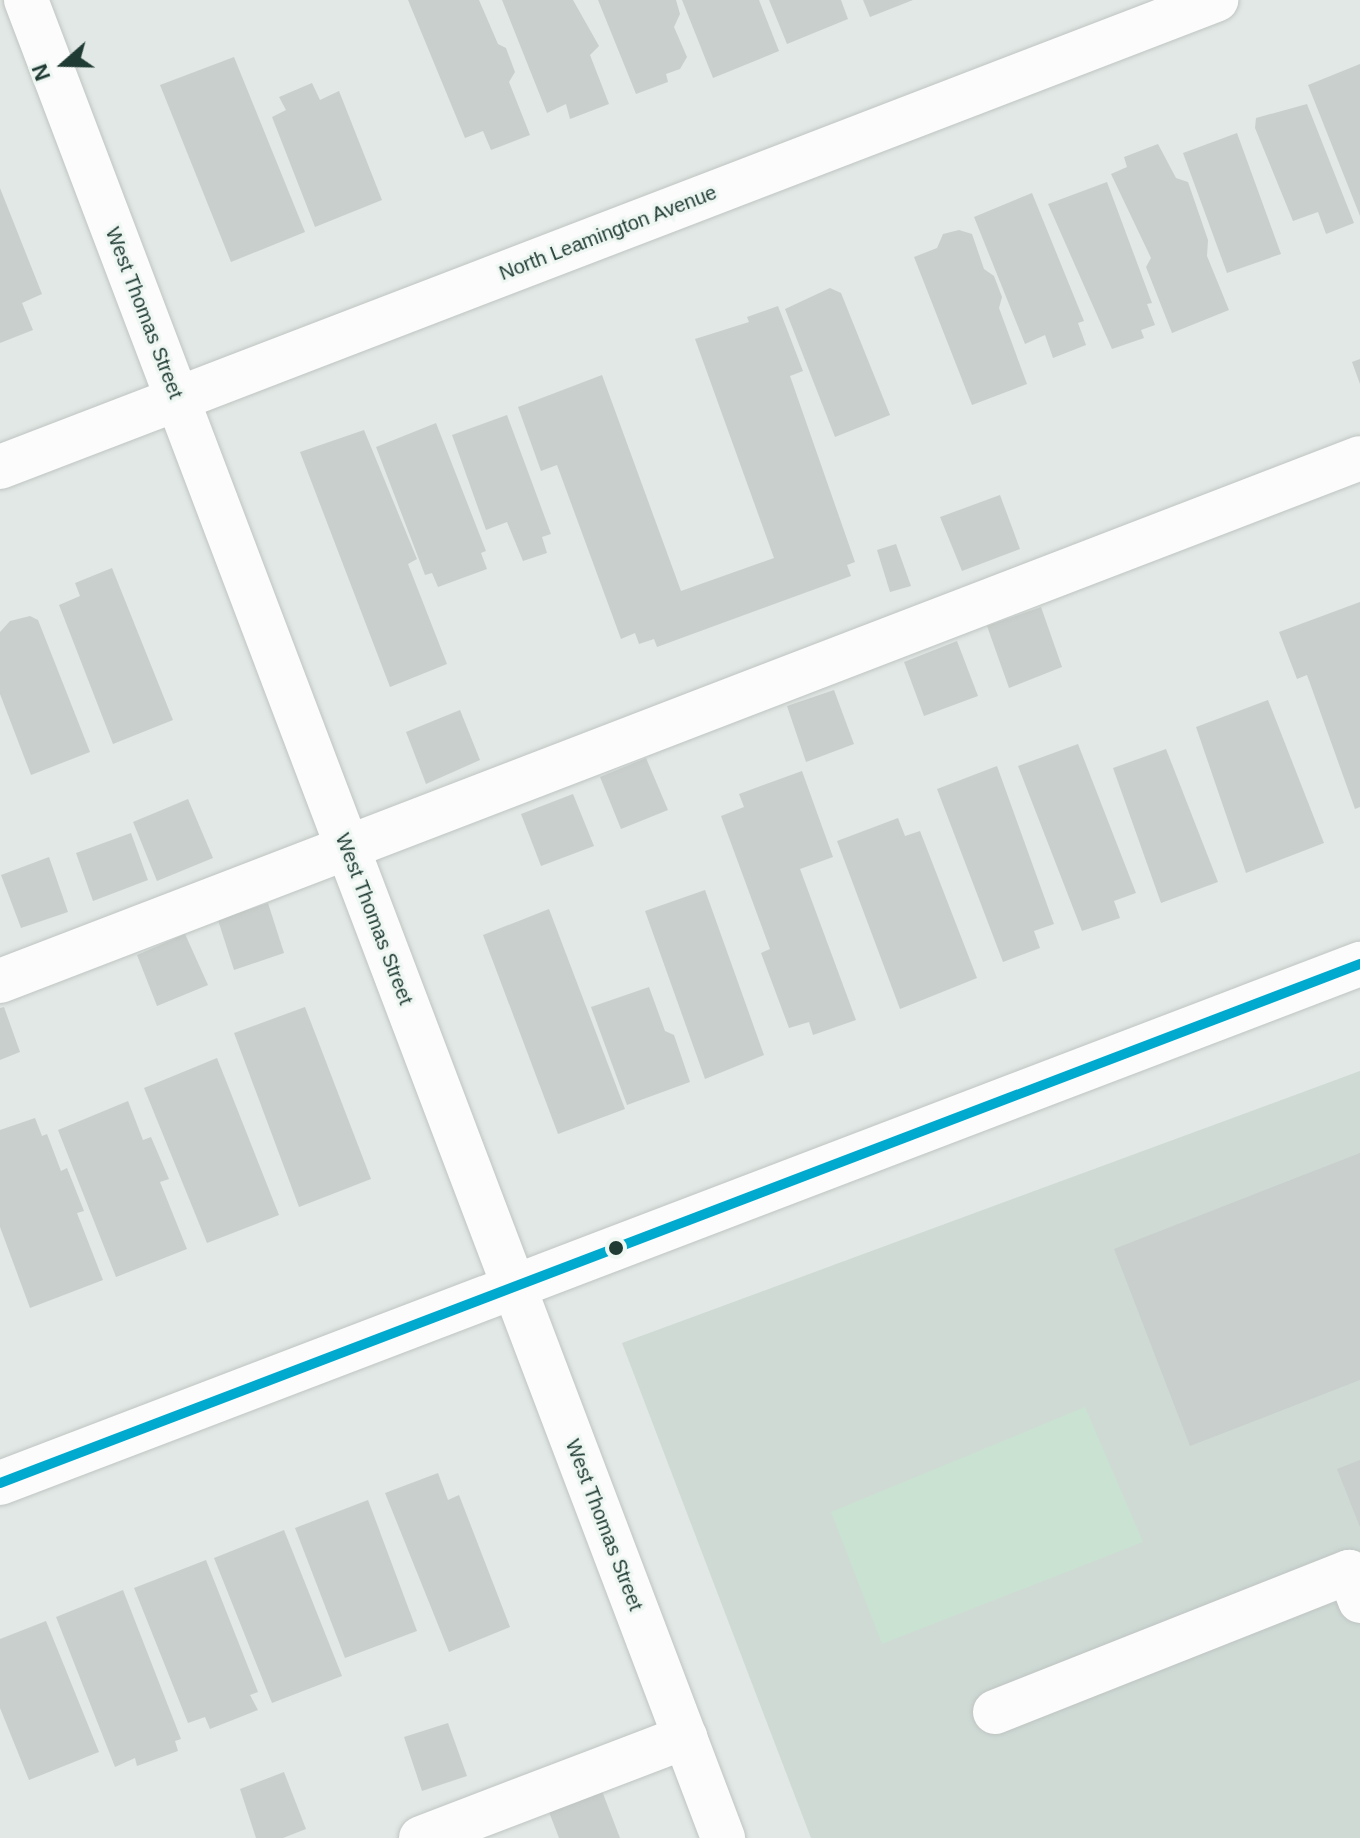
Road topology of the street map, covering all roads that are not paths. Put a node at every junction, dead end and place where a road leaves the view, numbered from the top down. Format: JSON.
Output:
{"nodes":[{"id":1,"x":26,"y":0,"type":"edge"},
{"id":2,"x":1216,"y":0,"type":"edge"},
{"id":3,"x":177,"y":399,"type":"junction"},
{"id":4,"x":1360,"y":458,"type":"edge"},
{"id":5,"x":0,"y":467,"type":"edge"},
{"id":6,"x":347,"y":848,"type":"junction"},
{"id":7,"x":1360,"y":964,"type":"edge"},
{"id":8,"x":0,"y":981,"type":"edge"},
{"id":9,"x":513,"y":1287,"type":"junction"},
{"id":10,"x":0,"y":1483,"type":"edge"},
{"id":11,"x":1360,"y":1601,"type":"edge"},
{"id":12,"x":995,"y":1712,"type":"dead end"},
{"id":13,"x":685,"y":1737,"type":"junction"},
{"id":14,"x":421,"y":1838,"type":"edge"},
{"id":15,"x":723,"y":1838,"type":"edge"}],
"edges":[{"from":1,"to":3,"type":"street","name":"West Thomas Street"},
{"from":2,"to":3,"type":"street","name":"North Leamington Avenue"},
{"from":3,"to":5,"type":"street","name":"North Leamington Avenue"},
{"from":3,"to":6,"type":"street","name":"West Thomas Street"},
{"from":4,"to":6,"type":"street"},
{"from":6,"to":8,"type":"street"},
{"from":6,"to":9,"type":"street","name":"West Thomas Street"},
{"from":7,"to":9,"type":"street"},
{"from":9,"to":10,"type":"street"},
{"from":9,"to":13,"type":"street","name":"West Thomas Street"},
{"from":11,"to":12,"type":"street"},
{"from":13,"to":14,"type":"street"},
{"from":13,"to":15,"type":"street","name":"West Thomas Street"}]}
